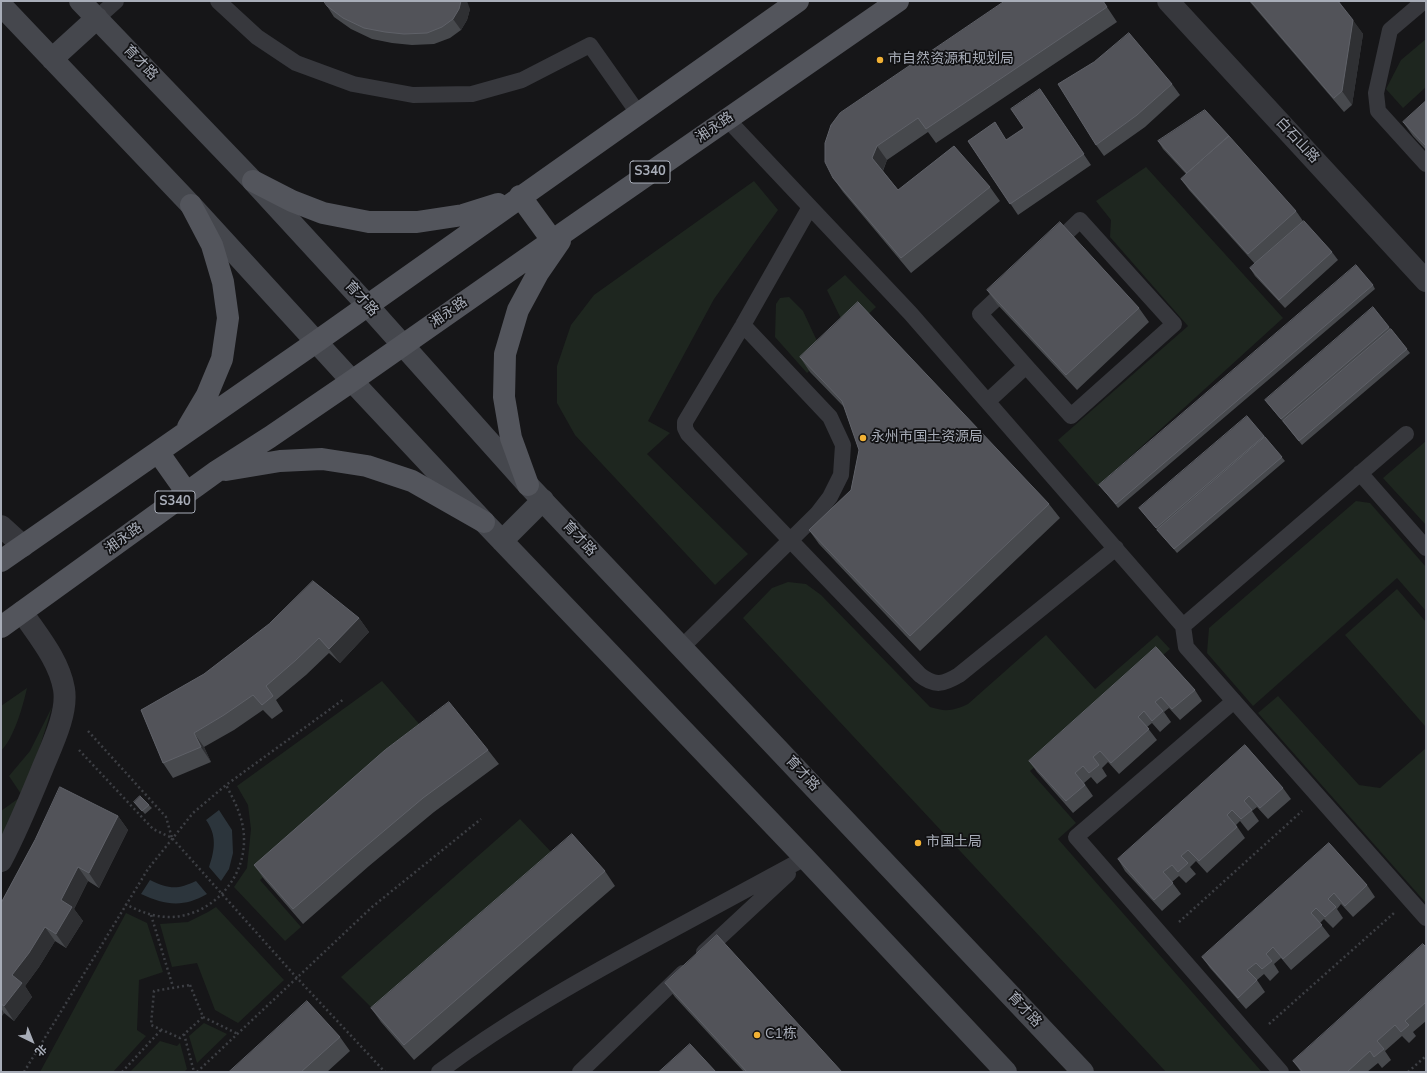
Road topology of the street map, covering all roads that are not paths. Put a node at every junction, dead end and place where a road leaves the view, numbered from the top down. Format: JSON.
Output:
{"nodes":[{"id":1,"x":80,"y":1,"type":"edge"},
{"id":2,"x":116,"y":1,"type":"edge"},
{"id":3,"x":218,"y":1,"type":"edge"},
{"id":4,"x":798,"y":1,"type":"edge"},
{"id":5,"x":898,"y":1,"type":"edge"},
{"id":6,"x":1168,"y":1,"type":"edge"},
{"id":7,"x":1424,"y":1,"type":"edge"},
{"id":8,"x":1,"y":5,"type":"edge"},
{"id":9,"x":97,"y":18,"type":"junction"},
{"id":10,"x":52,"y":59,"type":"junction"},
{"id":11,"x":638,"y":114,"type":"junction"},
{"id":12,"x":727,"y":119,"type":"junction"},
{"id":13,"x":1426,"y":164,"type":"edge"},
{"id":14,"x":253,"y":181,"type":"junction"},
{"id":15,"x":520,"y":196,"type":"junction"},
{"id":16,"x":191,"y":204,"type":"junction"},
{"id":17,"x":810,"y":207,"type":"junction"},
{"id":18,"x":560,"y":234,"type":"junction"},
{"id":19,"x":1041,"y":256,"type":"edge"},
{"id":20,"x":1019,"y":278,"type":"edge"},
{"id":21,"x":1426,"y":281,"type":"edge"},
{"id":22,"x":367,"y":305,"type":"junction"},
{"id":23,"x":743,"y":325,"type":"junction"},
{"id":24,"x":316,"y":342,"type":"junction"},
{"id":25,"x":403,"y":346,"type":"junction"},
{"id":26,"x":1026,"y":366,"type":"junction"},
{"id":27,"x":352,"y":381,"type":"junction"},
{"id":28,"x":988,"y":401,"type":"junction"},
{"id":29,"x":184,"y":433,"type":"junction"},
{"id":30,"x":1406,"y":434,"type":"dead end"},
{"id":31,"x":158,"y":452,"type":"junction"},
{"id":32,"x":217,"y":471,"type":"junction"},
{"id":33,"x":1360,"y":473,"type":"junction"},
{"id":34,"x":535,"y":492,"type":"junction"},
{"id":35,"x":187,"y":493,"type":"junction"},
{"id":36,"x":484,"y":522,"type":"junction"},
{"id":37,"x":1,"y":526,"type":"edge"},
{"id":38,"x":502,"y":540,"type":"junction"},
{"id":39,"x":790,"y":540,"type":"junction"},
{"id":40,"x":23,"y":546,"type":"junction"},
{"id":41,"x":1116,"y":548,"type":"junction"},
{"id":42,"x":1426,"y":548,"type":"edge"},
{"id":43,"x":1,"y":561,"type":"edge"},
{"id":44,"x":22,"y":612,"type":"junction"},
{"id":45,"x":1183,"y":626,"type":"junction"},
{"id":46,"x":1,"y":627,"type":"edge"},
{"id":47,"x":682,"y":647,"type":"junction"},
{"id":48,"x":1234,"y":700,"type":"junction"},
{"id":49,"x":805,"y":858,"type":"junction"},
{"id":50,"x":1,"y":861,"type":"edge"},
{"id":51,"x":1426,"y":918,"type":"edge"},
{"id":52,"x":439,"y":1072,"type":"edge"},
{"id":53,"x":580,"y":1072,"type":"edge"},
{"id":54,"x":1006,"y":1072,"type":"edge"},
{"id":55,"x":1083,"y":1072,"type":"edge"},
{"id":56,"x":1281,"y":1072,"type":"edge"}],
"edges":[{"from":1,"to":9,"type":"main road","name":"育才路"},
{"from":2,"to":9,"type":"lane"},
{"from":3,"to":11,"type":"lane"},
{"from":4,"to":11,"type":"main road"},
{"from":5,"to":12,"type":"main road","name":"湘永路","number":"S340"},
{"from":6,"to":21,"type":"street","name":"白石山路"},
{"from":7,"to":13,"type":"lane"},
{"from":8,"to":10,"type":"main road"},
{"from":9,"to":10,"type":"main road"},
{"from":9,"to":14,"type":"main road","name":"育才路"},
{"from":10,"to":16,"type":"main road"},
{"from":11,"to":15,"type":"main road"},
{"from":12,"to":17,"type":"lane"},
{"from":12,"to":18,"type":"main road","name":"湘永路","number":"S340"},
{"from":14,"to":15,"type":"main road"},
{"from":14,"to":22,"type":"main road","name":"育才路"},
{"from":15,"to":18,"type":"main road"},
{"from":15,"to":22,"type":"main road"},
{"from":16,"to":24,"type":"main road"},
{"from":16,"to":29,"type":"main road"},
{"from":17,"to":23,"type":"lane"},
{"from":17,"to":28,"type":"lane"},
{"from":18,"to":25,"type":"main road","name":"湘永路","number":"S340"},
{"from":18,"to":34,"type":"main road"},
{"from":19,"to":26,"type":"lane"},
{"from":20,"to":26,"type":"lane"},
{"from":22,"to":24,"type":"main road"},
{"from":22,"to":25,"type":"main road","name":"育才路"},
{"from":23,"to":39,"type":"lane"},
{"from":23,"to":39,"type":"lane"},
{"from":24,"to":27,"type":"main road"},
{"from":24,"to":29,"type":"main road"},
{"from":25,"to":27,"type":"main road","name":"湘永路","number":"S340"},
{"from":25,"to":34,"type":"main road","name":"育才路"},
{"from":26,"to":28,"type":"lane"},
{"from":27,"to":32,"type":"main road","name":"湘永路","number":"S340"},
{"from":27,"to":36,"type":"main road"},
{"from":28,"to":41,"type":"lane"},
{"from":29,"to":31,"type":"main road"},
{"from":30,"to":33,"type":"lane"},
{"from":31,"to":35,"type":"main road"},
{"from":31,"to":40,"type":"main road"},
{"from":32,"to":35,"type":"main road","name":"湘永路","number":"S340"},
{"from":32,"to":36,"type":"main road"},
{"from":33,"to":42,"type":"lane"},
{"from":33,"to":45,"type":"lane"},
{"from":34,"to":38,"type":"main road"},
{"from":34,"to":47,"type":"main road","name":"育才路"},
{"from":35,"to":44,"type":"main road","name":"湘永路","number":"S340"},
{"from":36,"to":38,"type":"main road"},
{"from":37,"to":40,"type":"street"},
{"from":38,"to":49,"type":"main road"},
{"from":39,"to":41,"type":"lane"},
{"from":39,"to":47,"type":"lane"},
{"from":40,"to":43,"type":"main road"},
{"from":41,"to":45,"type":"lane"},
{"from":44,"to":46,"type":"main road","name":"湘永路","number":"S340"},
{"from":44,"to":50,"type":"street"},
{"from":45,"to":48,"type":"lane"},
{"from":47,"to":55,"type":"main road","name":"育才路"},
{"from":48,"to":51,"type":"lane"},
{"from":48,"to":56,"type":"lane"},
{"from":49,"to":52,"type":"lane"},
{"from":49,"to":53,"type":"lane"},
{"from":49,"to":54,"type":"main road"}]}
